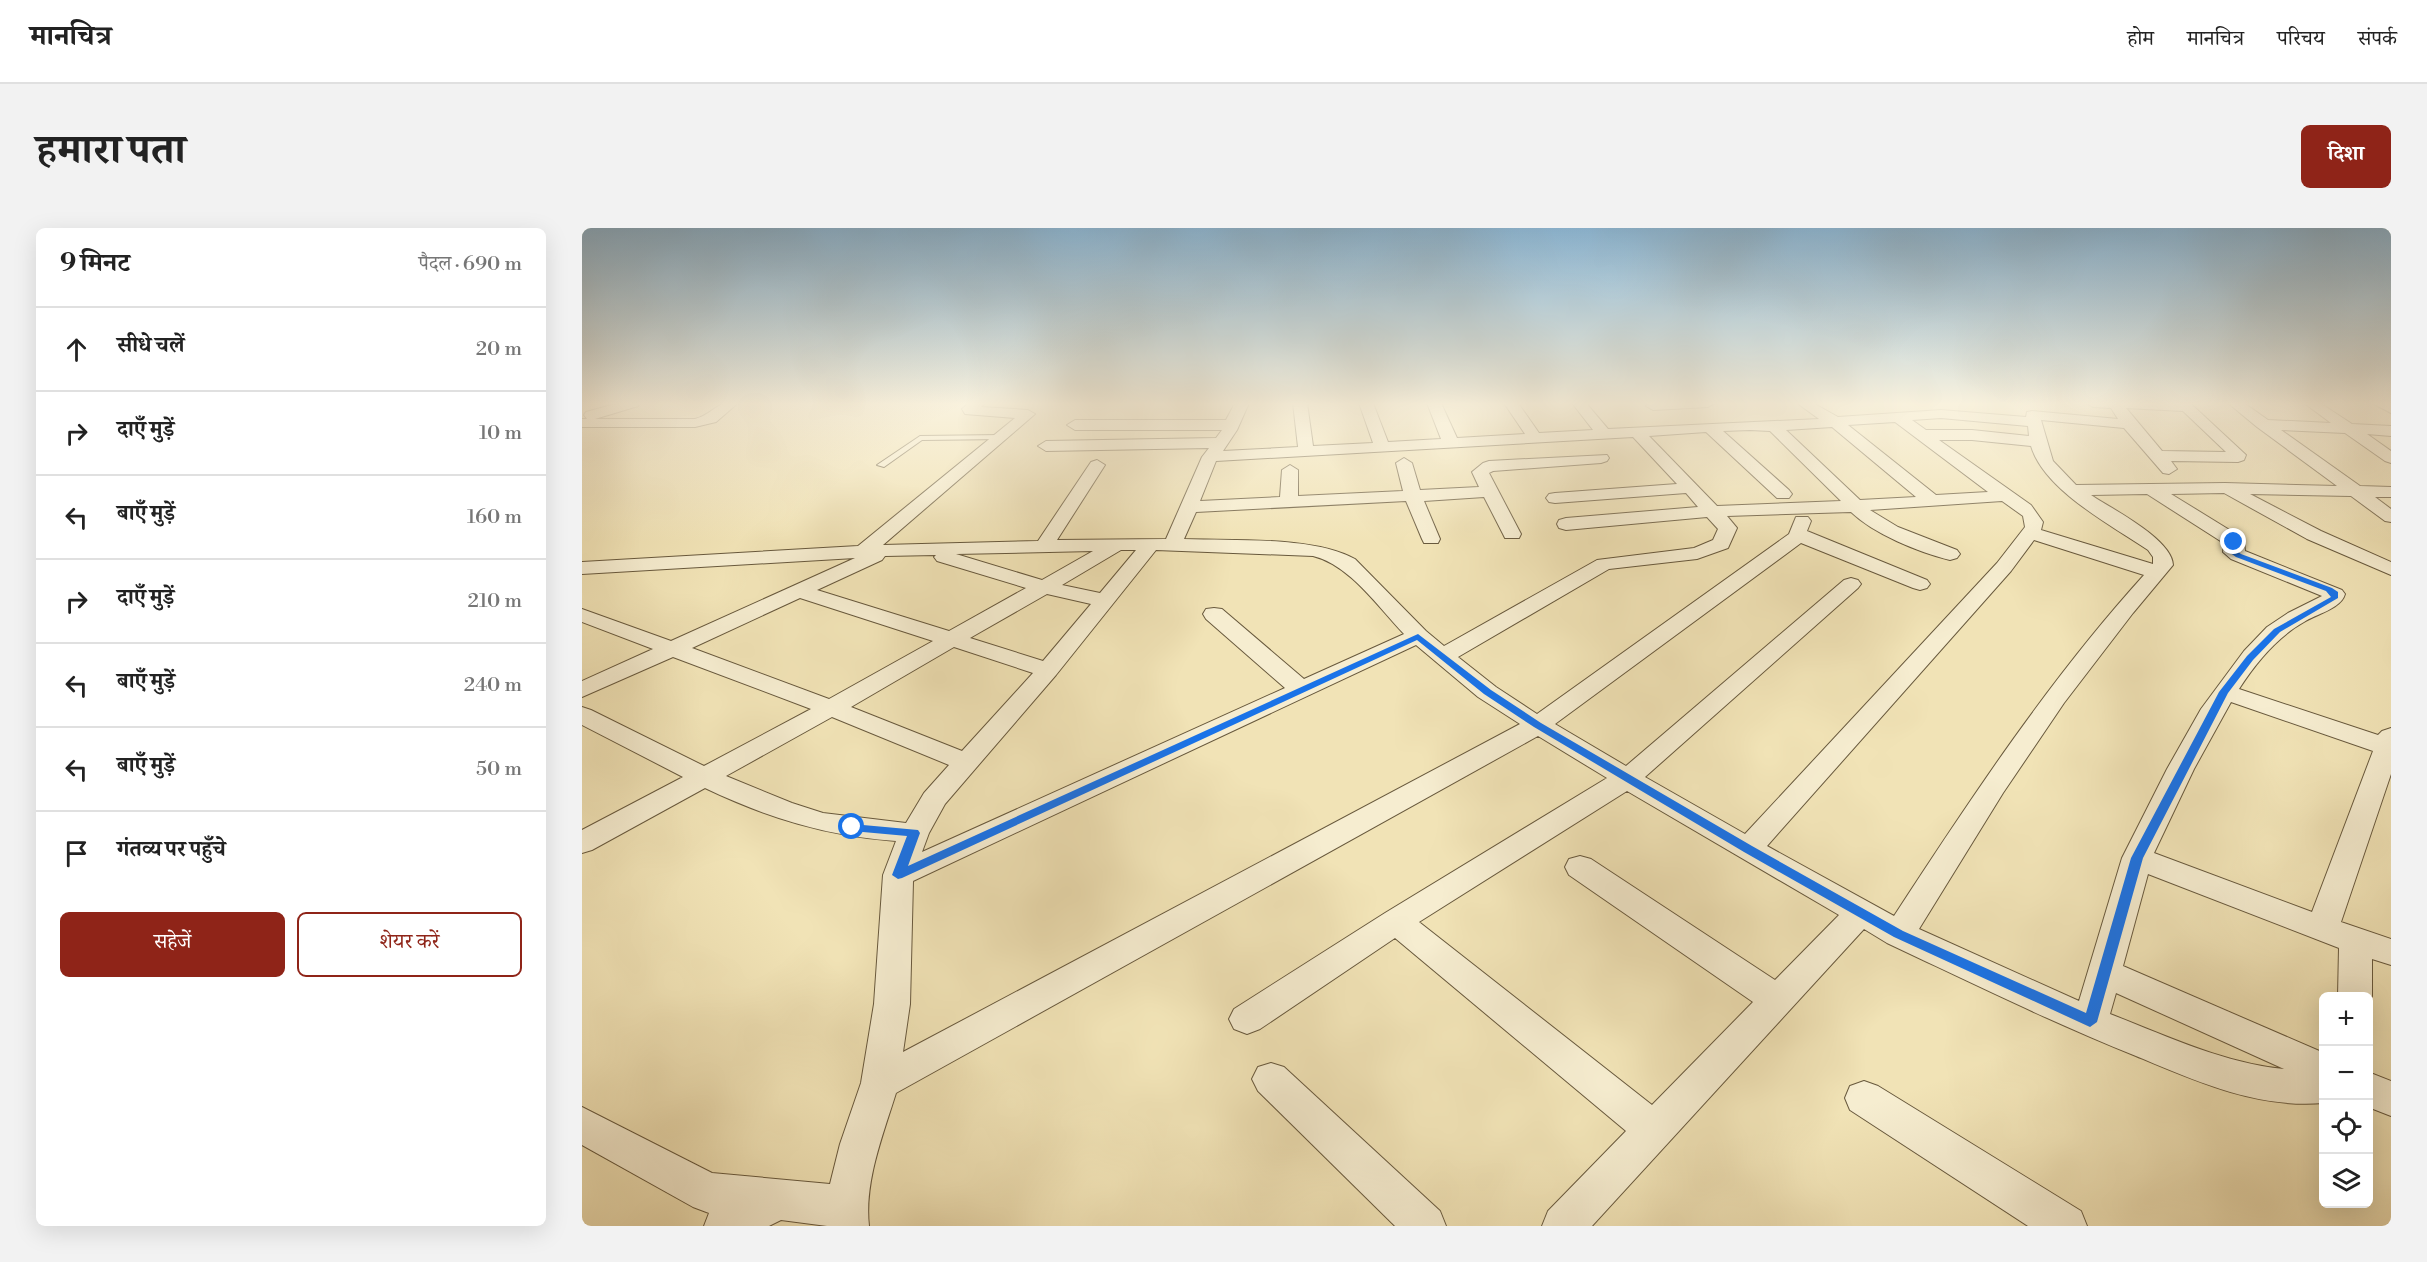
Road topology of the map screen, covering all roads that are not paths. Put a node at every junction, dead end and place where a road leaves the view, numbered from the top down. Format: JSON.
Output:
{"nodes":[{"id":1,"x":903,"y":450,"type":"edge"},
{"id":2,"x":985,"y":450,"type":"edge"},
{"id":3,"x":1197,"y":450,"type":"edge"},
{"id":4,"x":1215,"y":450,"type":"junction"},
{"id":5,"x":1343,"y":450,"type":"edge"},
{"id":6,"x":1654,"y":450,"type":"edge"},
{"id":7,"x":1731,"y":450,"type":"edge"},
{"id":8,"x":1797,"y":450,"type":"edge"},
{"id":9,"x":1869,"y":450,"type":"edge"},
{"id":10,"x":1941,"y":450,"type":"edge"},
{"id":11,"x":2039,"y":450,"type":"edge"},
{"id":12,"x":2152,"y":450,"type":"edge"},
{"id":13,"x":2232,"y":450,"type":"edge"},
{"id":14,"x":2297,"y":450,"type":"edge"},
{"id":15,"x":1306,"y":452,"type":"joint"},
{"id":16,"x":2158,"y":456,"type":"junction"},
{"id":17,"x":1601,"y":458,"type":"dead end"},
{"id":18,"x":1404,"y":463,"type":"dead end"},
{"id":19,"x":881,"y":465,"type":"dead end"},
{"id":20,"x":1097,"y":465,"type":"dead end"},
{"id":21,"x":1290,"y":470,"type":"dead end"},
{"id":22,"x":1690,"y":488,"type":"junction"},
{"id":23,"x":2185,"y":488,"type":"junction"},
{"id":24,"x":2225,"y":488,"type":"junction"},
{"id":25,"x":2151,"y":489,"type":"junction"},
{"id":26,"x":2072,"y":490,"type":"junction"},
{"id":27,"x":2352,"y":490,"type":"junction"},
{"id":28,"x":1490,"y":492,"type":"junction"},
{"id":29,"x":2391,"y":492,"type":"edge"},
{"id":30,"x":1413,"y":496,"type":"junction"},
{"id":31,"x":2006,"y":496,"type":"junction"},
{"id":32,"x":1555,"y":498,"type":"dead end"},
{"id":33,"x":1932,"y":501,"type":"junction"},
{"id":34,"x":1289,"y":502,"type":"junction"},
{"id":35,"x":1854,"y":506,"type":"junction"},
{"id":36,"x":1189,"y":507,"type":"junction"},
{"id":37,"x":1711,"y":511,"type":"junction"},
{"id":38,"x":1792,"y":513,"type":"junction"},
{"id":39,"x":2391,"y":516,"type":"edge"},
{"id":40,"x":1566,"y":524,"type":"dead end"},
{"id":41,"x":2030,"y":533,"type":"junction"},
{"id":42,"x":1512,"y":534,"type":"dead end"},
{"id":43,"x":1431,"y":539,"type":"dead end"},
{"id":44,"x":1162,"y":544,"type":"junction"},
{"id":45,"x":1117,"y":546,"type":"junction"},
{"id":46,"x":1043,"y":548,"type":"junction"},
{"id":47,"x":889,"y":550,"type":"junction"},
{"id":48,"x":921,"y":550,"type":"junction"},
{"id":49,"x":864,"y":551,"type":"junction"},
{"id":50,"x":1950,"y":554,"type":"dead end"},
{"id":51,"x":582,"y":568,"type":"edge"},
{"id":52,"x":2391,"y":569,"type":"edge"},
{"id":53,"x":2156,"y":572,"type":"junction"},
{"id":54,"x":1851,"y":584,"type":"dead end"},
{"id":55,"x":1920,"y":584,"type":"dead end"},
{"id":56,"x":1044,"y":587,"type":"junction"},
{"id":57,"x":799,"y":591,"type":"junction"},
{"id":58,"x":1106,"y":601,"type":"junction"},
{"id":59,"x":1214,"y":614,"type":"dead end"},
{"id":60,"x":582,"y":615,"type":"edge"},
{"id":61,"x":1418,"y":636,"type":"junction"},
{"id":62,"x":952,"y":639,"type":"junction"},
{"id":63,"x":672,"y":649,"type":"junction"},
{"id":64,"x":1442,"y":657,"type":"junction"},
{"id":65,"x":1047,"y":670,"type":"junction"},
{"id":66,"x":582,"y":690,"type":"edge"},
{"id":67,"x":1303,"y":691,"type":"junction"},
{"id":68,"x":2224,"y":692,"type":"junction"},
{"id":69,"x":831,"y":708,"type":"junction"},
{"id":70,"x":582,"y":715,"type":"edge"},
{"id":71,"x":1538,"y":725,"type":"junction"},
{"id":72,"x":2389,"y":741,"type":"edge"},
{"id":73,"x":967,"y":763,"type":"junction"},
{"id":74,"x":706,"y":776,"type":"junction"},
{"id":75,"x":1628,"y":778,"type":"junction"},
{"id":76,"x":914,"y":833,"type":"junction"},
{"id":77,"x":582,"y":843,"type":"edge"},
{"id":78,"x":1748,"y":849,"type":"junction"},
{"id":79,"x":2137,"y":858,"type":"junction"},
{"id":80,"x":1580,"y":867,"type":"dead end"},
{"id":81,"x":898,"y":875,"type":"junction"},
{"id":82,"x":1861,"y":912,"type":"junction"},
{"id":83,"x":1396,"y":921,"type":"junction"},
{"id":84,"x":2322,"y":929,"type":"junction"},
{"id":85,"x":1899,"y":934,"type":"junction"},
{"id":86,"x":2356,"y":941,"type":"junction"},
{"id":87,"x":2391,"y":952,"type":"edge"},
{"id":88,"x":2104,"y":973,"type":"junction"},
{"id":89,"x":2355,"y":992,"type":"edge"},
{"id":90,"x":1778,"y":1000,"type":"junction"},
{"id":91,"x":1247,"y":1019,"type":"dead end"},
{"id":92,"x":2090,"y":1022,"type":"junction"},
{"id":93,"x":2319,"y":1068,"type":"edge"},
{"id":94,"x":1271,"y":1079,"type":"dead end"},
{"id":95,"x":880,"y":1083,"type":"junction"},
{"id":96,"x":2319,"y":1086,"type":"edge"},
{"id":97,"x":2373,"y":1091,"type":"edge"},
{"id":98,"x":1864,"y":1098,"type":"dead end"},
{"id":99,"x":2391,"y":1099,"type":"edge"},
{"id":100,"x":1655,"y":1131,"type":"junction"},
{"id":101,"x":585,"y":1132,"type":"edge"},
{"id":102,"x":775,"y":1201,"type":"junction"},
{"id":103,"x":847,"y":1216,"type":"edge"},
{"id":104,"x":725,"y":1226,"type":"edge"},
{"id":105,"x":1425,"y":1226,"type":"edge"},
{"id":106,"x":1563,"y":1226,"type":"edge"},
{"id":107,"x":2066,"y":1226,"type":"edge"}],
"edges":[{"from":1,"to":19,"type":"lane"},
{"from":2,"to":49,"type":"street"},
{"from":3,"to":4,"type":"street"},
{"from":4,"to":15,"type":"street"},
{"from":4,"to":36,"type":"street"},
{"from":5,"to":15,"type":"street"},
{"from":6,"to":22,"type":"street"},
{"from":7,"to":38,"type":"street"},
{"from":8,"to":35,"type":"street"},
{"from":9,"to":33,"type":"street"},
{"from":10,"to":31,"type":"street"},
{"from":11,"to":26,"type":"street"},
{"from":12,"to":16,"type":"street"},
{"from":13,"to":16,"type":"street"},
{"from":14,"to":27,"type":"street"},
{"from":16,"to":23,"type":"street"},
{"from":17,"to":28,"type":"street"},
{"from":18,"to":30,"type":"street"},
{"from":20,"to":46,"type":"street"},
{"from":21,"to":34,"type":"street"},
{"from":22,"to":32,"type":"street"},
{"from":22,"to":37,"type":"street"},
{"from":23,"to":24,"type":"street"},
{"from":23,"to":25,"type":"street"},
{"from":24,"to":27,"type":"street"},
{"from":24,"to":52,"type":"street"},
{"from":25,"to":26,"type":"street"},
{"from":25,"to":68,"type":"street"},
{"from":26,"to":53,"type":"street"},
{"from":27,"to":29,"type":"street"},
{"from":27,"to":39,"type":"street"},
{"from":28,"to":30,"type":"street"},
{"from":28,"to":42,"type":"street"},
{"from":30,"to":34,"type":"street"},
{"from":30,"to":43,"type":"street"},
{"from":31,"to":33,"type":"street"},
{"from":31,"to":41,"type":"street"},
{"from":33,"to":35,"type":"street"},
{"from":34,"to":36,"type":"street"},
{"from":35,"to":38,"type":"street"},
{"from":35,"to":50,"type":"street"},
{"from":36,"to":44,"type":"street"},
{"from":37,"to":38,"type":"street"},
{"from":37,"to":40,"type":"street"},
{"from":37,"to":64,"type":"street"},
{"from":38,"to":55,"type":"street"},
{"from":38,"to":71,"type":"street"},
{"from":41,"to":53,"type":"street"},
{"from":41,"to":78,"type":"street"},
{"from":44,"to":45,"type":"street"},
{"from":44,"to":58,"type":"street"},
{"from":44,"to":61,"type":"street"},
{"from":45,"to":46,"type":"street"},
{"from":45,"to":56,"type":"street"},
{"from":46,"to":48,"type":"street"},
{"from":47,"to":48,"type":"street"},
{"from":47,"to":49,"type":"street"},
{"from":47,"to":57,"type":"street"},
{"from":48,"to":56,"type":"street"},
{"from":49,"to":51,"type":"street"},
{"from":53,"to":85,"type":"street"},
{"from":54,"to":75,"type":"street"},
{"from":56,"to":58,"type":"street"},
{"from":56,"to":62,"type":"street"},
{"from":57,"to":62,"type":"street"},
{"from":57,"to":63,"type":"street"},
{"from":58,"to":65,"type":"street"},
{"from":59,"to":67,"type":"street"},
{"from":60,"to":63,"type":"street"},
{"from":61,"to":64,"type":"street"},
{"from":61,"to":67,"type":"street"},
{"from":62,"to":65,"type":"street"},
{"from":62,"to":69,"type":"street"},
{"from":63,"to":66,"type":"street"},
{"from":63,"to":69,"type":"street"},
{"from":64,"to":71,"type":"street"},
{"from":65,"to":73,"type":"street"},
{"from":67,"to":81,"type":"street"},
{"from":68,"to":72,"type":"street"},
{"from":68,"to":79,"type":"street"},
{"from":69,"to":73,"type":"street"},
{"from":69,"to":74,"type":"street"},
{"from":70,"to":74,"type":"street"},
{"from":71,"to":75,"type":"street"},
{"from":71,"to":95,"type":"street"},
{"from":72,"to":84,"type":"street"},
{"from":73,"to":76,"type":"street"},
{"from":74,"to":76,"type":"street"},
{"from":74,"to":77,"type":"street"},
{"from":75,"to":78,"type":"street"},
{"from":75,"to":83,"type":"street"},
{"from":76,"to":81,"type":"street"},
{"from":78,"to":82,"type":"street"},
{"from":79,"to":84,"type":"street"},
{"from":79,"to":88,"type":"street"},
{"from":80,"to":90,"type":"street"},
{"from":81,"to":95,"type":"street"},
{"from":82,"to":85,"type":"street"},
{"from":82,"to":90,"type":"street"},
{"from":83,"to":91,"type":"street"},
{"from":83,"to":100,"type":"street"},
{"from":84,"to":86,"type":"street"},
{"from":85,"to":92,"type":"street"},
{"from":86,"to":87,"type":"street"},
{"from":86,"to":89,"type":"street"},
{"from":88,"to":92,"type":"street"},
{"from":88,"to":93,"type":"street"},
{"from":90,"to":100,"type":"street"},
{"from":92,"to":96,"type":"street"},
{"from":94,"to":105,"type":"street"},
{"from":95,"to":103,"type":"street"},
{"from":97,"to":99,"type":"street"},
{"from":98,"to":107,"type":"street"},
{"from":100,"to":106,"type":"street"},
{"from":101,"to":102,"type":"street"},
{"from":102,"to":103,"type":"street"},
{"from":102,"to":104,"type":"street"}]}
